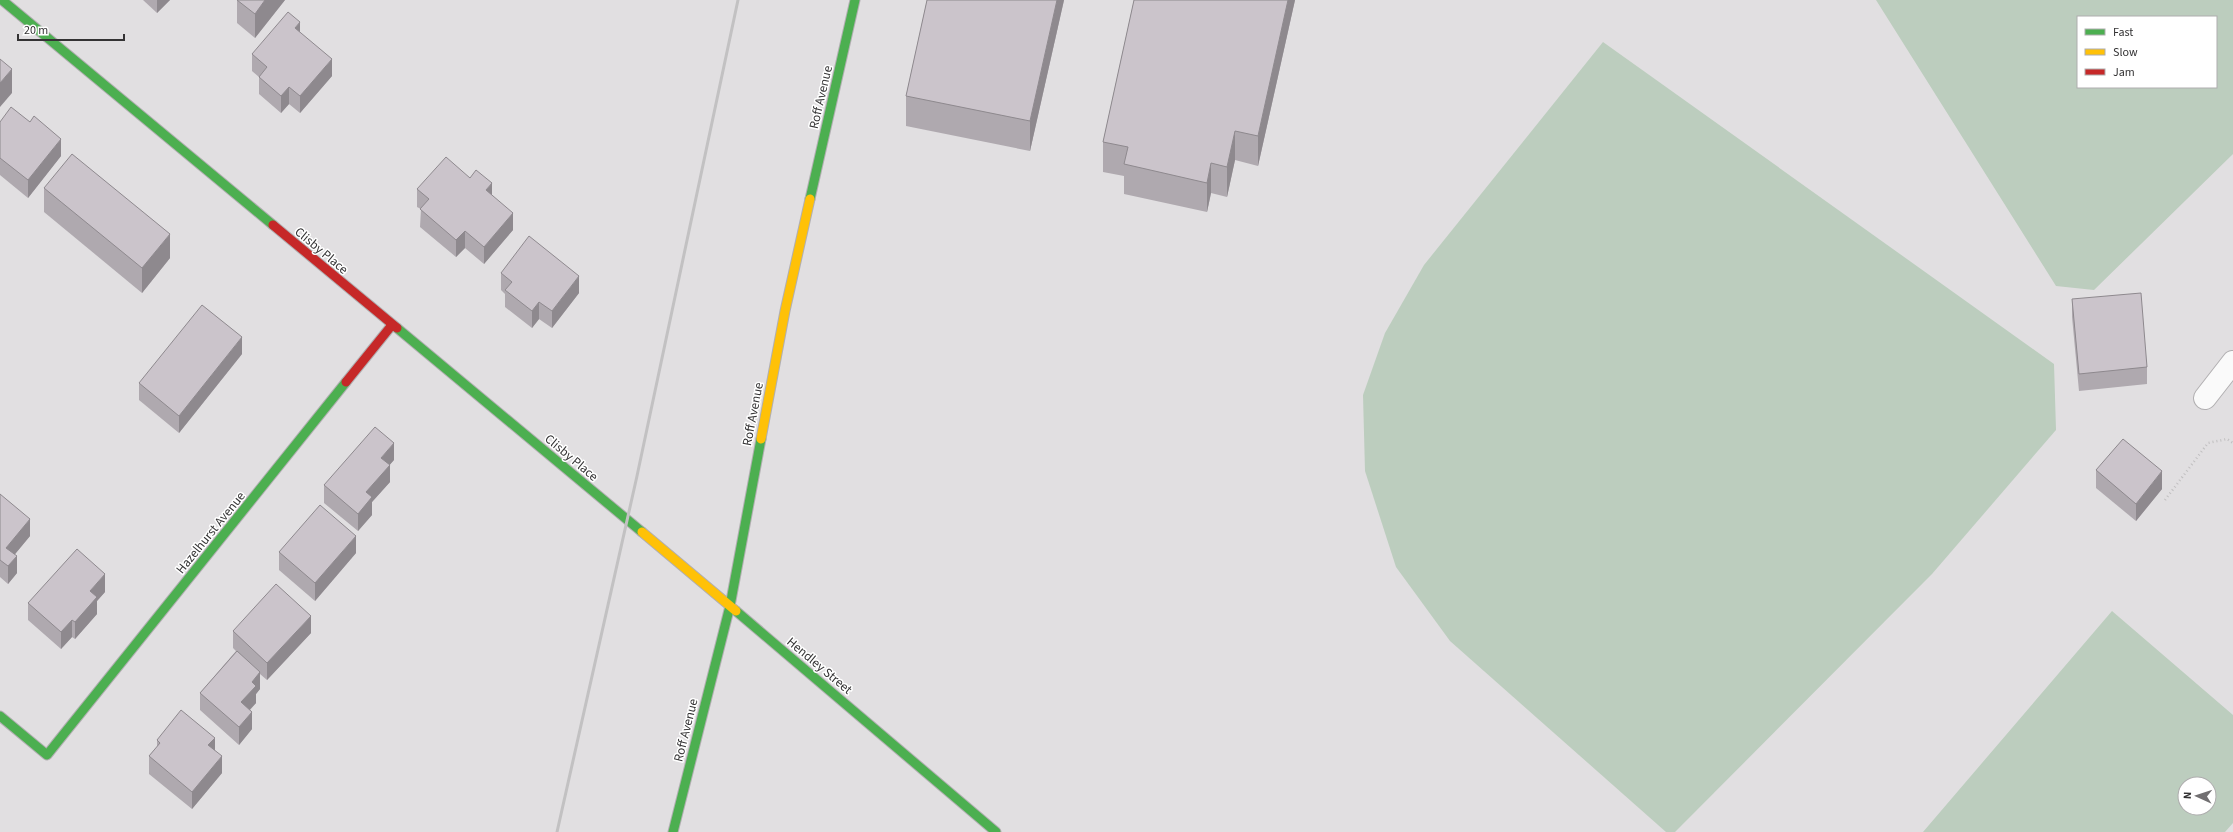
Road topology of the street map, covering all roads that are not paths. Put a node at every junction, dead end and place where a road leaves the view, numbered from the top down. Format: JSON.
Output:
{"nodes":[{"id":1,"x":2,"y":0,"type":"edge"},
{"id":2,"x":854,"y":0,"type":"edge"},
{"id":3,"x":392,"y":325,"type":"junction"},
{"id":4,"x":2233,"y":362,"type":"edge"},
{"id":5,"x":2205,"y":398,"type":"dead end"},
{"id":6,"x":627,"y":519,"type":"joint"},
{"id":7,"x":730,"y":606,"type":"junction"},
{"id":8,"x":0,"y":716,"type":"edge"},
{"id":9,"x":673,"y":832,"type":"edge"},
{"id":10,"x":996,"y":832,"type":"edge"}],
"edges":[{"from":1,"to":3,"type":"street","name":"Clisby Place"},
{"from":2,"to":7,"type":"street","name":"Roff Avenue"},
{"from":3,"to":6,"type":"street","name":"Clisby Place"},
{"from":3,"to":8,"type":"street","name":"Hazelhurst Avenue"},
{"from":4,"to":5,"type":"street"},
{"from":6,"to":7,"type":"street","name":"Hendley Street"},
{"from":7,"to":9,"type":"street","name":"Roff Avenue"},
{"from":7,"to":10,"type":"street","name":"Hendley Street"}]}
